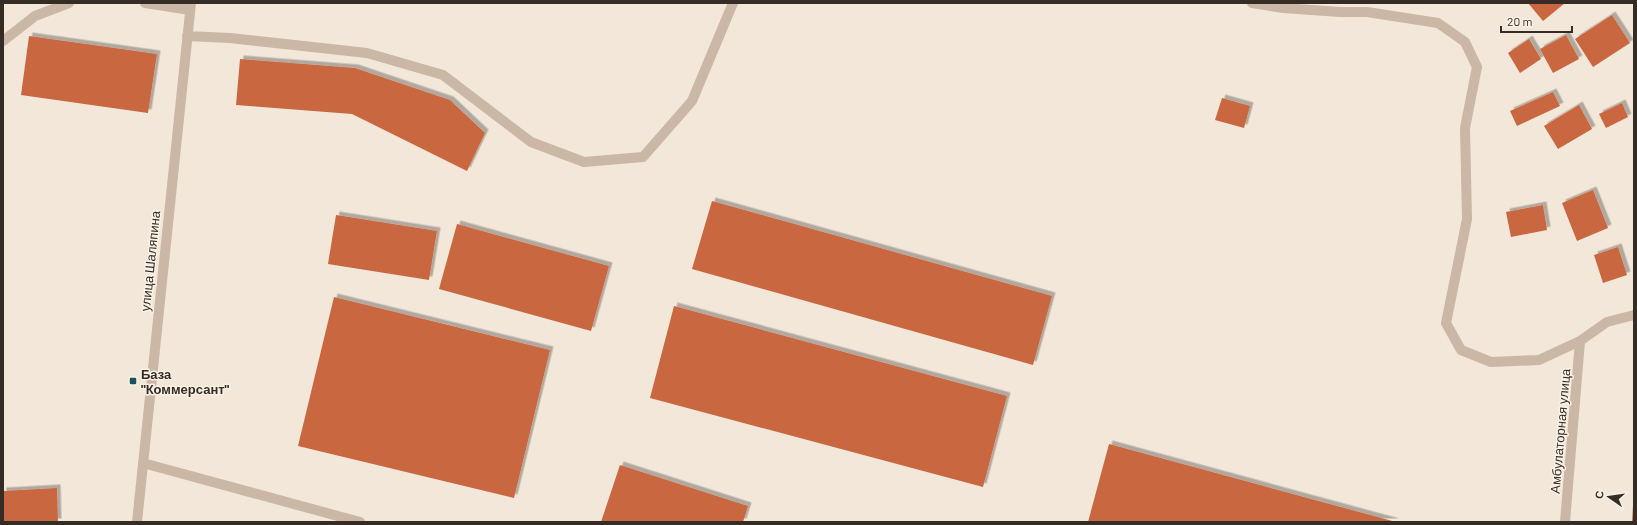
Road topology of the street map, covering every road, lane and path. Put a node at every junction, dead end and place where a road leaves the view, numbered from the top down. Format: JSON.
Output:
{"nodes":[{"id":1,"x":69,"y":3,"type":"edge"},
{"id":2,"x":145,"y":3,"type":"edge"},
{"id":3,"x":733,"y":3,"type":"edge"},
{"id":4,"x":1252,"y":3,"type":"edge"},
{"id":5,"x":190,"y":6,"type":"edge"},
{"id":6,"x":1341,"y":8,"type":"edge"},
{"id":7,"x":187,"y":36,"type":"junction"},
{"id":8,"x":3,"y":41,"type":"edge"},
{"id":9,"x":1634,"y":315,"type":"edge"},
{"id":10,"x":1580,"y":341,"type":"junction"},
{"id":11,"x":143,"y":463,"type":"junction"},
{"id":12,"x":136,"y":522,"type":"edge"},
{"id":13,"x":360,"y":522,"type":"edge"},
{"id":14,"x":1566,"y":522,"type":"edge"}],
"edges":[{"from":1,"to":8,"type":"street"},
{"from":2,"to":5,"type":"street"},
{"from":3,"to":7,"type":"street"},
{"from":4,"to":6,"type":"street","name":"Амбулаторная улица"},
{"from":5,"to":7,"type":"street","name":"улица Шаляпина"},
{"from":6,"to":10,"type":"street","name":"Амбулаторная улица"},
{"from":7,"to":11,"type":"street","name":"улица Шаляпина"},
{"from":9,"to":10,"type":"street","name":"Амбулаторная улица"},
{"from":10,"to":14,"type":"street","name":"Амбулаторная улица"},
{"from":11,"to":12,"type":"street","name":"улица Шаляпина"},
{"from":11,"to":13,"type":"street"}]}
